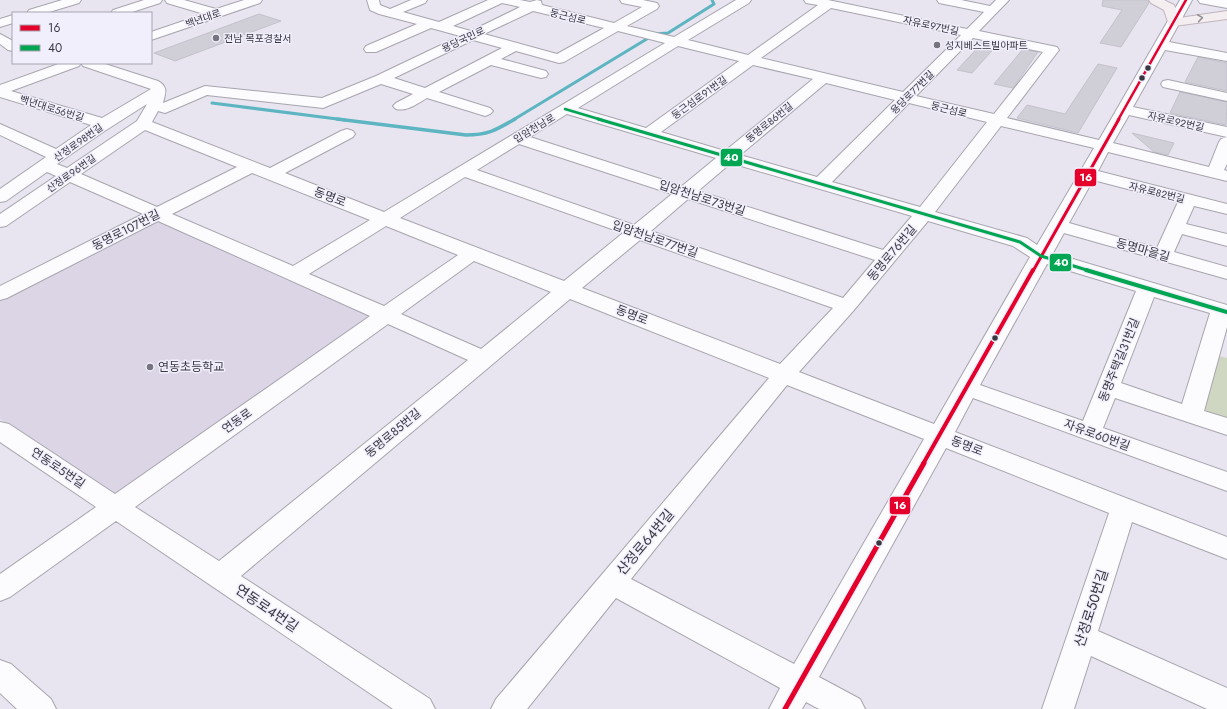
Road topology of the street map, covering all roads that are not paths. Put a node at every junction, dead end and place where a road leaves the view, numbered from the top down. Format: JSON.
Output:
{"nodes":[{"id":1,"x":75,"y":0,"type":"edge"},
{"id":2,"x":156,"y":0,"type":"edge"},
{"id":3,"x":172,"y":0,"type":"edge"},
{"id":4,"x":231,"y":0,"type":"edge"},
{"id":5,"x":256,"y":0,"type":"edge"},
{"id":6,"x":373,"y":0,"type":"edge"},
{"id":7,"x":421,"y":0,"type":"edge"},
{"id":8,"x":498,"y":0,"type":"edge"},
{"id":9,"x":505,"y":0,"type":"edge"},
{"id":10,"x":546,"y":0,"type":"edge"},
{"id":11,"x":626,"y":0,"type":"edge"},
{"id":12,"x":745,"y":0,"type":"edge"},
{"id":13,"x":810,"y":0,"type":"edge"},
{"id":14,"x":943,"y":0,"type":"edge"},
{"id":15,"x":1155,"y":0,"type":"edge"},
{"id":16,"x":1186,"y":0,"type":"edge"},
{"id":17,"x":1204,"y":0,"type":"edge"},
{"id":18,"x":828,"y":4,"type":"junction"},
{"id":19,"x":1227,"y":4,"type":"edge"},
{"id":20,"x":202,"y":5,"type":"edge"},
{"id":21,"x":998,"y":5,"type":"edge"},
{"id":22,"x":532,"y":7,"type":"junction"},
{"id":23,"x":36,"y":12,"type":"edge"},
{"id":24,"x":120,"y":12,"type":"edge"},
{"id":25,"x":215,"y":13,"type":"junction"},
{"id":26,"x":391,"y":13,"type":"junction"},
{"id":27,"x":1227,"y":15,"type":"edge"},
{"id":28,"x":12,"y":19,"type":"edge"},
{"id":29,"x":1174,"y":22,"type":"junction"},
{"id":30,"x":0,"y":23,"type":"edge"},
{"id":31,"x":434,"y":25,"type":"junction"},
{"id":32,"x":152,"y":27,"type":"edge"},
{"id":33,"x":616,"y":27,"type":"junction"},
{"id":34,"x":970,"y":33,"type":"junction"},
{"id":35,"x":152,"y":36,"type":"edge"},
{"id":36,"x":472,"y":36,"type":"junction"},
{"id":37,"x":0,"y":38,"type":"edge"},
{"id":38,"x":674,"y":41,"type":"junction"},
{"id":39,"x":1161,"y":45,"type":"junction"},
{"id":40,"x":12,"y":46,"type":"edge"},
{"id":41,"x":0,"y":47,"type":"edge"},
{"id":42,"x":12,"y":47,"type":"edge"},
{"id":43,"x":12,"y":47,"type":"edge"},
{"id":44,"x":514,"y":47,"type":"junction"},
{"id":45,"x":371,"y":49,"type":"dead end"},
{"id":46,"x":1052,"y":50,"type":"joint"},
{"id":47,"x":0,"y":51,"type":"edge"},
{"id":48,"x":1227,"y":57,"type":"edge"},
{"id":49,"x":489,"y":60,"type":"junction"},
{"id":50,"x":750,"y":60,"type":"junction"},
{"id":51,"x":44,"y":64,"type":"edge"},
{"id":52,"x":71,"y":64,"type":"edge"},
{"id":53,"x":91,"y":64,"type":"edge"},
{"id":54,"x":409,"y":66,"type":"junction"},
{"id":55,"x":541,"y":74,"type":"dead end"},
{"id":56,"x":454,"y":78,"type":"junction"},
{"id":57,"x":823,"y":78,"type":"junction"},
{"id":58,"x":381,"y":79,"type":"junction"},
{"id":59,"x":0,"y":80,"type":"edge"},
{"id":60,"x":1168,"y":84,"type":"dead end"},
{"id":61,"x":159,"y":90,"type":"junction"},
{"id":62,"x":0,"y":91,"type":"edge"},
{"id":63,"x":426,"y":93,"type":"junction"},
{"id":64,"x":1227,"y":97,"type":"edge"},
{"id":65,"x":906,"y":98,"type":"junction"},
{"id":66,"x":401,"y":106,"type":"dead end"},
{"id":67,"x":565,"y":109,"type":"junction"},
{"id":68,"x":1124,"y":109,"type":"junction"},
{"id":69,"x":485,"y":111,"type":"dead end"},
{"id":70,"x":148,"y":115,"type":"junction"},
{"id":71,"x":996,"y":120,"type":"junction"},
{"id":72,"x":104,"y":124,"type":"junction"},
{"id":73,"x":0,"y":130,"type":"edge"},
{"id":74,"x":1227,"y":132,"type":"edge"},
{"id":75,"x":649,"y":133,"type":"junction"},
{"id":76,"x":347,"y":134,"type":"dead end"},
{"id":77,"x":517,"y":138,"type":"junction"},
{"id":78,"x":1227,"y":142,"type":"edge"},
{"id":79,"x":1103,"y":146,"type":"junction"},
{"id":80,"x":728,"y":156,"type":"junction"},
{"id":81,"x":51,"y":160,"type":"junction"},
{"id":82,"x":262,"y":170,"type":"junction"},
{"id":83,"x":463,"y":171,"type":"junction"},
{"id":84,"x":1088,"y":174,"type":"junction"},
{"id":85,"x":68,"y":175,"type":"junction"},
{"id":86,"x":1221,"y":175,"type":"edge"},
{"id":87,"x":7,"y":184,"type":"edge"},
{"id":88,"x":821,"y":184,"type":"junction"},
{"id":89,"x":684,"y":192,"type":"junction"},
{"id":90,"x":0,"y":198,"type":"edge"},
{"id":91,"x":1188,"y":199,"type":"junction"},
{"id":92,"x":1227,"y":210,"type":"edge"},
{"id":93,"x":158,"y":214,"type":"junction"},
{"id":94,"x":924,"y":214,"type":"junction"},
{"id":95,"x":385,"y":218,"type":"junction"},
{"id":96,"x":0,"y":222,"type":"edge"},
{"id":97,"x":1058,"y":226,"type":"junction"},
{"id":98,"x":1176,"y":226,"type":"junction"},
{"id":99,"x":636,"y":232,"type":"junction"},
{"id":100,"x":1227,"y":240,"type":"edge"},
{"id":101,"x":473,"y":253,"type":"junction"},
{"id":102,"x":1163,"y":255,"type":"junction"},
{"id":103,"x":1041,"y":256,"type":"junction"},
{"id":104,"x":886,"y":258,"type":"junction"},
{"id":105,"x":1227,"y":273,"type":"edge"},
{"id":106,"x":294,"y":274,"type":"junction"},
{"id":107,"x":566,"y":289,"type":"junction"},
{"id":108,"x":1147,"y":289,"type":"junction"},
{"id":109,"x":0,"y":294,"type":"edge"},
{"id":110,"x":847,"y":306,"type":"junction"},
{"id":111,"x":1224,"y":311,"type":"edge"},
{"id":112,"x":386,"y":315,"type":"junction"},
{"id":113,"x":1218,"y":353,"type":"edge"},
{"id":114,"x":483,"y":358,"type":"junction"},
{"id":115,"x":784,"y":374,"type":"junction"},
{"id":116,"x":1108,"y":386,"type":"junction"},
{"id":117,"x":967,"y":388,"type":"junction"},
{"id":118,"x":1191,"y":414,"type":"junction"},
{"id":119,"x":1227,"y":427,"type":"edge"},
{"id":120,"x":0,"y":430,"type":"edge"},
{"id":121,"x":1090,"y":432,"type":"junction"},
{"id":122,"x":940,"y":436,"type":"junction"},
{"id":123,"x":1227,"y":482,"type":"edge"},
{"id":124,"x":116,"y":507,"type":"junction"},
{"id":125,"x":1124,"y":508,"type":"junction"},
{"id":126,"x":1227,"y":548,"type":"edge"},
{"id":127,"x":220,"y":577,"type":"junction"},
{"id":128,"x":612,"y":582,"type":"junction"},
{"id":129,"x":0,"y":589,"type":"edge"},
{"id":130,"x":1082,"y":638,"type":"junction"},
{"id":131,"x":0,"y":674,"type":"edge"},
{"id":132,"x":800,"y":683,"type":"junction"},
{"id":133,"x":1227,"y":703,"type":"edge"},
{"id":134,"x":40,"y":709,"type":"edge"},
{"id":135,"x":419,"y":709,"type":"edge"},
{"id":136,"x":507,"y":709,"type":"edge"},
{"id":137,"x":785,"y":709,"type":"edge"},
{"id":138,"x":849,"y":709,"type":"edge"},
{"id":139,"x":1058,"y":709,"type":"edge"}],
"edges":[{"from":1,"to":23,"type":"street"},
{"from":2,"to":24,"type":"street"},
{"from":3,"to":20,"type":"street"},
{"from":4,"to":20,"type":"street","name":"백년대로"},
{"from":5,"to":25,"type":"street","name":"백년대로"},
{"from":6,"to":26,"type":"street"},
{"from":7,"to":26,"type":"street"},
{"from":8,"to":31,"type":"street"},
{"from":9,"to":22,"type":"street","name":"둥근섬로"},
{"from":10,"to":22,"type":"street","name":"용당국민로"},
{"from":11,"to":33,"type":"street"},
{"from":12,"to":38,"type":"street","name":"입암천남로"},
{"from":13,"to":18,"type":"street","name":"자유로97번길"},
{"from":14,"to":21,"type":"street"},
{"from":15,"to":29,"type":"main road"},
{"from":16,"to":29,"type":"street"},
{"from":17,"to":19,"type":"street"},
{"from":18,"to":34,"type":"street","name":"자유로97번길"},
{"from":18,"to":50,"type":"street","name":"둥근섬로91번길"},
{"from":20,"to":25,"type":"street"},
{"from":20,"to":32,"type":"street","name":"백년대로"},
{"from":21,"to":34,"type":"street","name":"용당로77번길"},
{"from":22,"to":33,"type":"street","name":"둥근섬로"},
{"from":22,"to":36,"type":"street","name":"용당국민로"},
{"from":25,"to":35,"type":"street","name":"백년대로"},
{"from":26,"to":31,"type":"street"},
{"from":29,"to":27,"type":"main road","one_way":true},
{"from":28,"to":30,"type":"street"},
{"from":29,"to":39,"type":"street"},
{"from":31,"to":36,"type":"street"},
{"from":31,"to":45,"type":"street"},
{"from":33,"to":38,"type":"street","name":"둥근섬로"},
{"from":33,"to":44,"type":"street"},
{"from":34,"to":46,"type":"street","name":"자유로97번길"},
{"from":34,"to":65,"type":"street","name":"용당로77번길"},
{"from":36,"to":44,"type":"street"},
{"from":36,"to":54,"type":"street","name":"용당국민로"},
{"from":37,"to":40,"type":"street"},
{"from":38,"to":50,"type":"street","name":"둥근섬로"},
{"from":38,"to":67,"type":"street","name":"입암천남로"},
{"from":39,"to":48,"type":"street"},
{"from":39,"to":68,"type":"street"},
{"from":41,"to":42,"type":"street"},
{"from":43,"to":47,"type":"street"},
{"from":44,"to":49,"type":"street"},
{"from":46,"to":71,"type":"street","name":"동명로76번길"},
{"from":49,"to":55,"type":"street"},
{"from":49,"to":56,"type":"street"},
{"from":50,"to":57,"type":"street","name":"둥근섬로"},
{"from":50,"to":75,"type":"street","name":"둥근섬로91번길"},
{"from":51,"to":59,"type":"street"},
{"from":52,"to":62,"type":"street"},
{"from":53,"to":61,"type":"street"},
{"from":54,"to":56,"type":"street"},
{"from":54,"to":58,"type":"street","name":"용당국민로"},
{"from":56,"to":63,"type":"street"},
{"from":57,"to":65,"type":"street","name":"둥근섬로"},
{"from":57,"to":80,"type":"street","name":"동명로86번길"},
{"from":58,"to":63,"type":"street"},
{"from":58,"to":70,"type":"street","name":"용당국민로"},
{"from":60,"to":64,"type":"street"},
{"from":61,"to":70,"type":"street"},
{"from":61,"to":72,"type":"street","name":"산정로98번길"},
{"from":62,"to":72,"type":"street","name":"백년대로56번길"},
{"from":63,"to":66,"type":"street"},
{"from":63,"to":69,"type":"street"},
{"from":65,"to":71,"type":"street","name":"둥근섬로"},
{"from":65,"to":88,"type":"street","name":"용당로77번길"},
{"from":67,"to":75,"type":"street"},
{"from":67,"to":77,"type":"street","name":"입암천남로"},
{"from":68,"to":74,"type":"street","name":"자유로92번길"},
{"from":68,"to":79,"type":"street"},
{"from":70,"to":82,"type":"street","name":"동명로"},
{"from":70,"to":85,"type":"street","name":"산정로96번길"},
{"from":71,"to":79,"type":"street","name":"둥근섬로"},
{"from":71,"to":94,"type":"street","name":"동명로76번길"},
{"from":72,"to":81,"type":"street","name":"산정로98번길"},
{"from":73,"to":81,"type":"street"},
{"from":75,"to":80,"type":"street"},
{"from":76,"to":82,"type":"street","name":"동명로107번길"},
{"from":77,"to":83,"type":"street","name":"입암천남로"},
{"from":77,"to":89,"type":"street","name":"입암천남로73번길"},
{"from":78,"to":86,"type":"street"},
{"from":79,"to":84,"type":"street"},
{"from":79,"to":86,"type":"street","name":"둥근섬로"},
{"from":80,"to":88,"type":"street"},
{"from":80,"to":89,"type":"street","name":"동명로86번길"},
{"from":81,"to":85,"type":"street"},
{"from":81,"to":87,"type":"street","name":"산정로98번길"},
{"from":82,"to":93,"type":"street","name":"동명로107번길"},
{"from":82,"to":95,"type":"street","name":"동명로"},
{"from":83,"to":95,"type":"street","name":"입암천남로"},
{"from":83,"to":99,"type":"street","name":"입암천남로77번길"},
{"from":84,"to":91,"type":"street","name":"자유로82번길"},
{"from":84,"to":97,"type":"street"},
{"from":85,"to":93,"type":"street"},
{"from":85,"to":96,"type":"street","name":"산정로96번길"},
{"from":87,"to":90,"type":"street","name":"산정로98번길"},
{"from":88,"to":94,"type":"street"},
{"from":89,"to":99,"type":"street","name":"동명로86번길"},
{"from":89,"to":104,"type":"street","name":"입암천남로73번길"},
{"from":91,"to":92,"type":"street","name":"자유로82번길"},
{"from":91,"to":98,"type":"street"},
{"from":93,"to":106,"type":"street"},
{"from":93,"to":109,"type":"street","name":"동명로107번길"},
{"from":94,"to":103,"type":"street"},
{"from":94,"to":104,"type":"street","name":"동명로76번길"},
{"from":95,"to":101,"type":"street","name":"동명로"},
{"from":95,"to":106,"type":"street","name":"입암천남로"},
{"from":97,"to":102,"type":"street","name":"동명마을길"},
{"from":97,"to":103,"type":"street"},
{"from":98,"to":100,"type":"street"},
{"from":98,"to":102,"type":"street"},
{"from":99,"to":107,"type":"street","name":"동명로86번길"},
{"from":99,"to":110,"type":"street","name":"입암천남로77번길"},
{"from":101,"to":107,"type":"street","name":"동명로"},
{"from":101,"to":112,"type":"street","name":"연동로"},
{"from":102,"to":105,"type":"street","name":"동명마을길"},
{"from":103,"to":108,"type":"street"},
{"from":103,"to":117,"type":"street"},
{"from":104,"to":110,"type":"street","name":"동명로76번길"},
{"from":106,"to":112,"type":"street"},
{"from":107,"to":114,"type":"street","name":"동명로85번길"},
{"from":107,"to":115,"type":"street","name":"동명로"},
{"from":108,"to":111,"type":"street"},
{"from":108,"to":116,"type":"street","name":"동명주택길31번길"},
{"from":110,"to":115,"type":"street","name":"동명로76번길"},
{"from":111,"to":113,"type":"street"},
{"from":112,"to":114,"type":"street"},
{"from":112,"to":124,"type":"street","name":"연동로"},
{"from":113,"to":118,"type":"street"},
{"from":114,"to":127,"type":"street","name":"동명로85번길"},
{"from":115,"to":122,"type":"street","name":"동명로"},
{"from":115,"to":128,"type":"street","name":"산정로64번길"},
{"from":116,"to":118,"type":"street"},
{"from":116,"to":121,"type":"street","name":"동명주택길31번길"},
{"from":117,"to":121,"type":"street","name":"자유로60번길"},
{"from":117,"to":122,"type":"street"},
{"from":118,"to":119,"type":"street"},
{"from":120,"to":124,"type":"street","name":"연동로5번길"},
{"from":121,"to":123,"type":"street","name":"자유로60번길"},
{"from":122,"to":125,"type":"street","name":"동명로"},
{"from":122,"to":132,"type":"street"},
{"from":124,"to":127,"type":"street","name":"연동로4번길"},
{"from":124,"to":129,"type":"street","name":"연동로"},
{"from":125,"to":126,"type":"street","name":"동명로"},
{"from":125,"to":130,"type":"street","name":"산정로50번길"},
{"from":127,"to":135,"type":"street","name":"연동로4번길"},
{"from":128,"to":132,"type":"street"},
{"from":128,"to":136,"type":"street","name":"산정로64번길"},
{"from":130,"to":133,"type":"street"},
{"from":130,"to":139,"type":"street","name":"산정로50번길"},
{"from":131,"to":134,"type":"street"},
{"from":132,"to":137,"type":"street"},
{"from":132,"to":138,"type":"street"}]}
